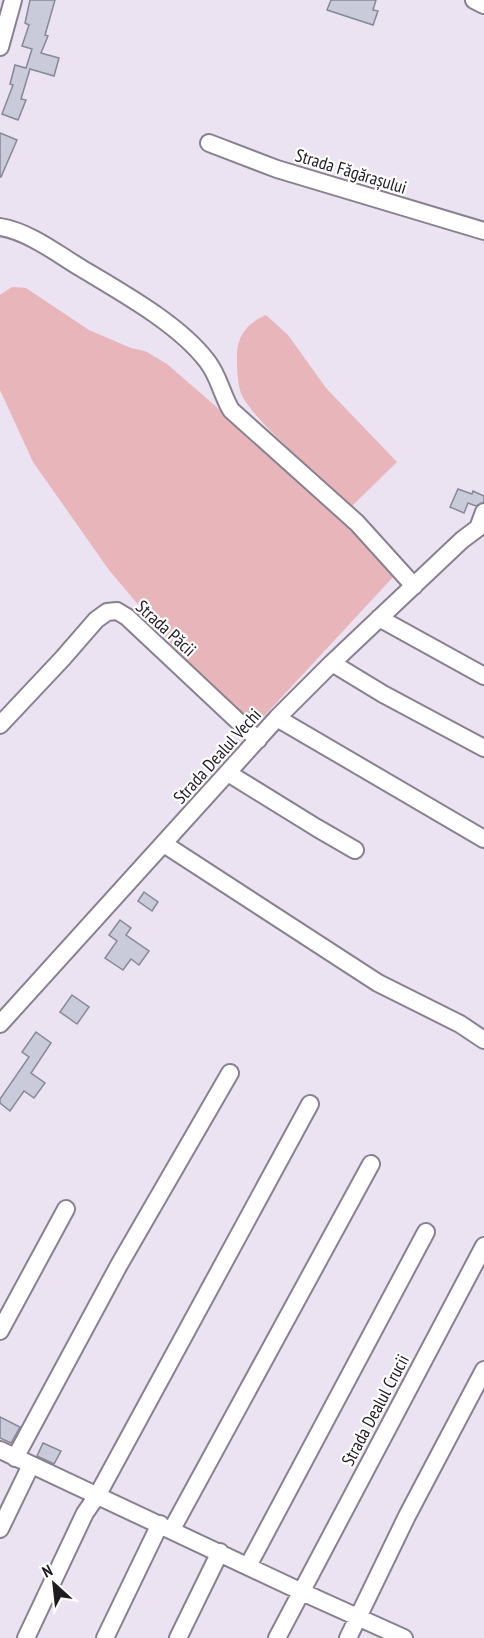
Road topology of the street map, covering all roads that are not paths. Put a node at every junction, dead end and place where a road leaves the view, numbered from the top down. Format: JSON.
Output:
{"nodes":[{"id":1,"x":13,"y":0,"type":"edge"},
{"id":2,"x":474,"y":0,"type":"edge"},
{"id":3,"x":484,"y":5,"type":"edge"},
{"id":4,"x":0,"y":47,"type":"edge"},
{"id":5,"x":210,"y":142,"type":"dead end"},
{"id":6,"x":0,"y":227,"type":"edge"},
{"id":7,"x":484,"y":231,"type":"edge"},
{"id":8,"x":484,"y":512,"type":"edge"},
{"id":9,"x":481,"y":530,"type":"edge"},
{"id":10,"x":414,"y":586,"type":"junction"},
{"id":11,"x":379,"y":618,"type":"junction"},
{"id":12,"x":332,"y":663,"type":"junction"},
{"id":13,"x":484,"y":676,"type":"edge"},
{"id":14,"x":277,"y":718,"type":"junction"},
{"id":15,"x":0,"y":725,"type":"edge"},
{"id":16,"x":258,"y":740,"type":"junction"},
{"id":17,"x":484,"y":748,"type":"edge"},
{"id":18,"x":228,"y":772,"type":"junction"},
{"id":19,"x":484,"y":839,"type":"edge"},
{"id":20,"x":164,"y":844,"type":"junction"},
{"id":21,"x":355,"y":850,"type":"dead end"},
{"id":22,"x":0,"y":1024,"type":"edge"},
{"id":23,"x":484,"y":1040,"type":"edge"},
{"id":24,"x":230,"y":1073,"type":"dead end"},
{"id":25,"x":310,"y":1104,"type":"dead end"},
{"id":26,"x":371,"y":1164,"type":"dead end"},
{"id":27,"x":66,"y":1209,"type":"dead end"},
{"id":28,"x":426,"y":1232,"type":"dead end"},
{"id":29,"x":484,"y":1246,"type":"edge"},
{"id":30,"x":0,"y":1331,"type":"edge"},
{"id":31,"x":484,"y":1370,"type":"edge"},
{"id":32,"x":8,"y":1454,"type":"edge"},
{"id":33,"x":31,"y":1465,"type":"junction"},
{"id":34,"x":97,"y":1496,"type":"junction"},
{"id":35,"x":166,"y":1527,"type":"junction"},
{"id":36,"x":0,"y":1529,"type":"edge"},
{"id":37,"x":219,"y":1552,"type":"junction"},
{"id":38,"x":248,"y":1566,"type":"junction"},
{"id":39,"x":302,"y":1592,"type":"junction"},
{"id":40,"x":357,"y":1616,"type":"junction"},
{"id":41,"x":26,"y":1638,"type":"edge"},
{"id":42,"x":105,"y":1638,"type":"edge"},
{"id":43,"x":178,"y":1638,"type":"edge"},
{"id":44,"x":277,"y":1638,"type":"edge"},
{"id":45,"x":348,"y":1638,"type":"edge"},
{"id":46,"x":405,"y":1638,"type":"edge"}],
"edges":[{"from":1,"to":4,"type":"street"},
{"from":2,"to":3,"type":"street"},
{"from":5,"to":7,"type":"street","name":"Strada Făgărașului"},
{"from":6,"to":10,"type":"street"},
{"from":8,"to":9,"type":"street"},
{"from":9,"to":10,"type":"street","name":"Strada Dealul Vechi"},
{"from":10,"to":11,"type":"street","name":"Strada Dealul Vechi"},
{"from":11,"to":12,"type":"street","name":"Strada Dealul Vechi"},
{"from":11,"to":13,"type":"street"},
{"from":12,"to":14,"type":"street","name":"Strada Dealul Vechi"},
{"from":12,"to":17,"type":"street"},
{"from":14,"to":16,"type":"street","name":"Strada Dealul Vechi"},
{"from":14,"to":19,"type":"street"},
{"from":15,"to":16,"type":"street","name":"Strada Păcii"},
{"from":16,"to":18,"type":"street","name":"Strada Dealul Vechi"},
{"from":18,"to":20,"type":"street","name":"Strada Dealul Vechi"},
{"from":18,"to":21,"type":"street"},
{"from":20,"to":22,"type":"street","name":"Strada Dealul Vechi"},
{"from":20,"to":23,"type":"street"},
{"from":24,"to":32,"type":"street"},
{"from":25,"to":34,"type":"street"},
{"from":26,"to":35,"type":"street"},
{"from":27,"to":30,"type":"street"},
{"from":28,"to":38,"type":"street"},
{"from":29,"to":39,"type":"street","name":"Strada Dealul Crucii"},
{"from":31,"to":40,"type":"street"},
{"from":32,"to":33,"type":"street"},
{"from":33,"to":34,"type":"street"},
{"from":33,"to":36,"type":"street"},
{"from":34,"to":35,"type":"street"},
{"from":34,"to":41,"type":"street"},
{"from":35,"to":37,"type":"street"},
{"from":35,"to":42,"type":"street"},
{"from":37,"to":38,"type":"street"},
{"from":37,"to":43,"type":"street"},
{"from":38,"to":39,"type":"street"},
{"from":39,"to":40,"type":"street"},
{"from":39,"to":44,"type":"street","name":"Strada Dealul Crucii"},
{"from":40,"to":45,"type":"street"},
{"from":40,"to":46,"type":"street"}]}
